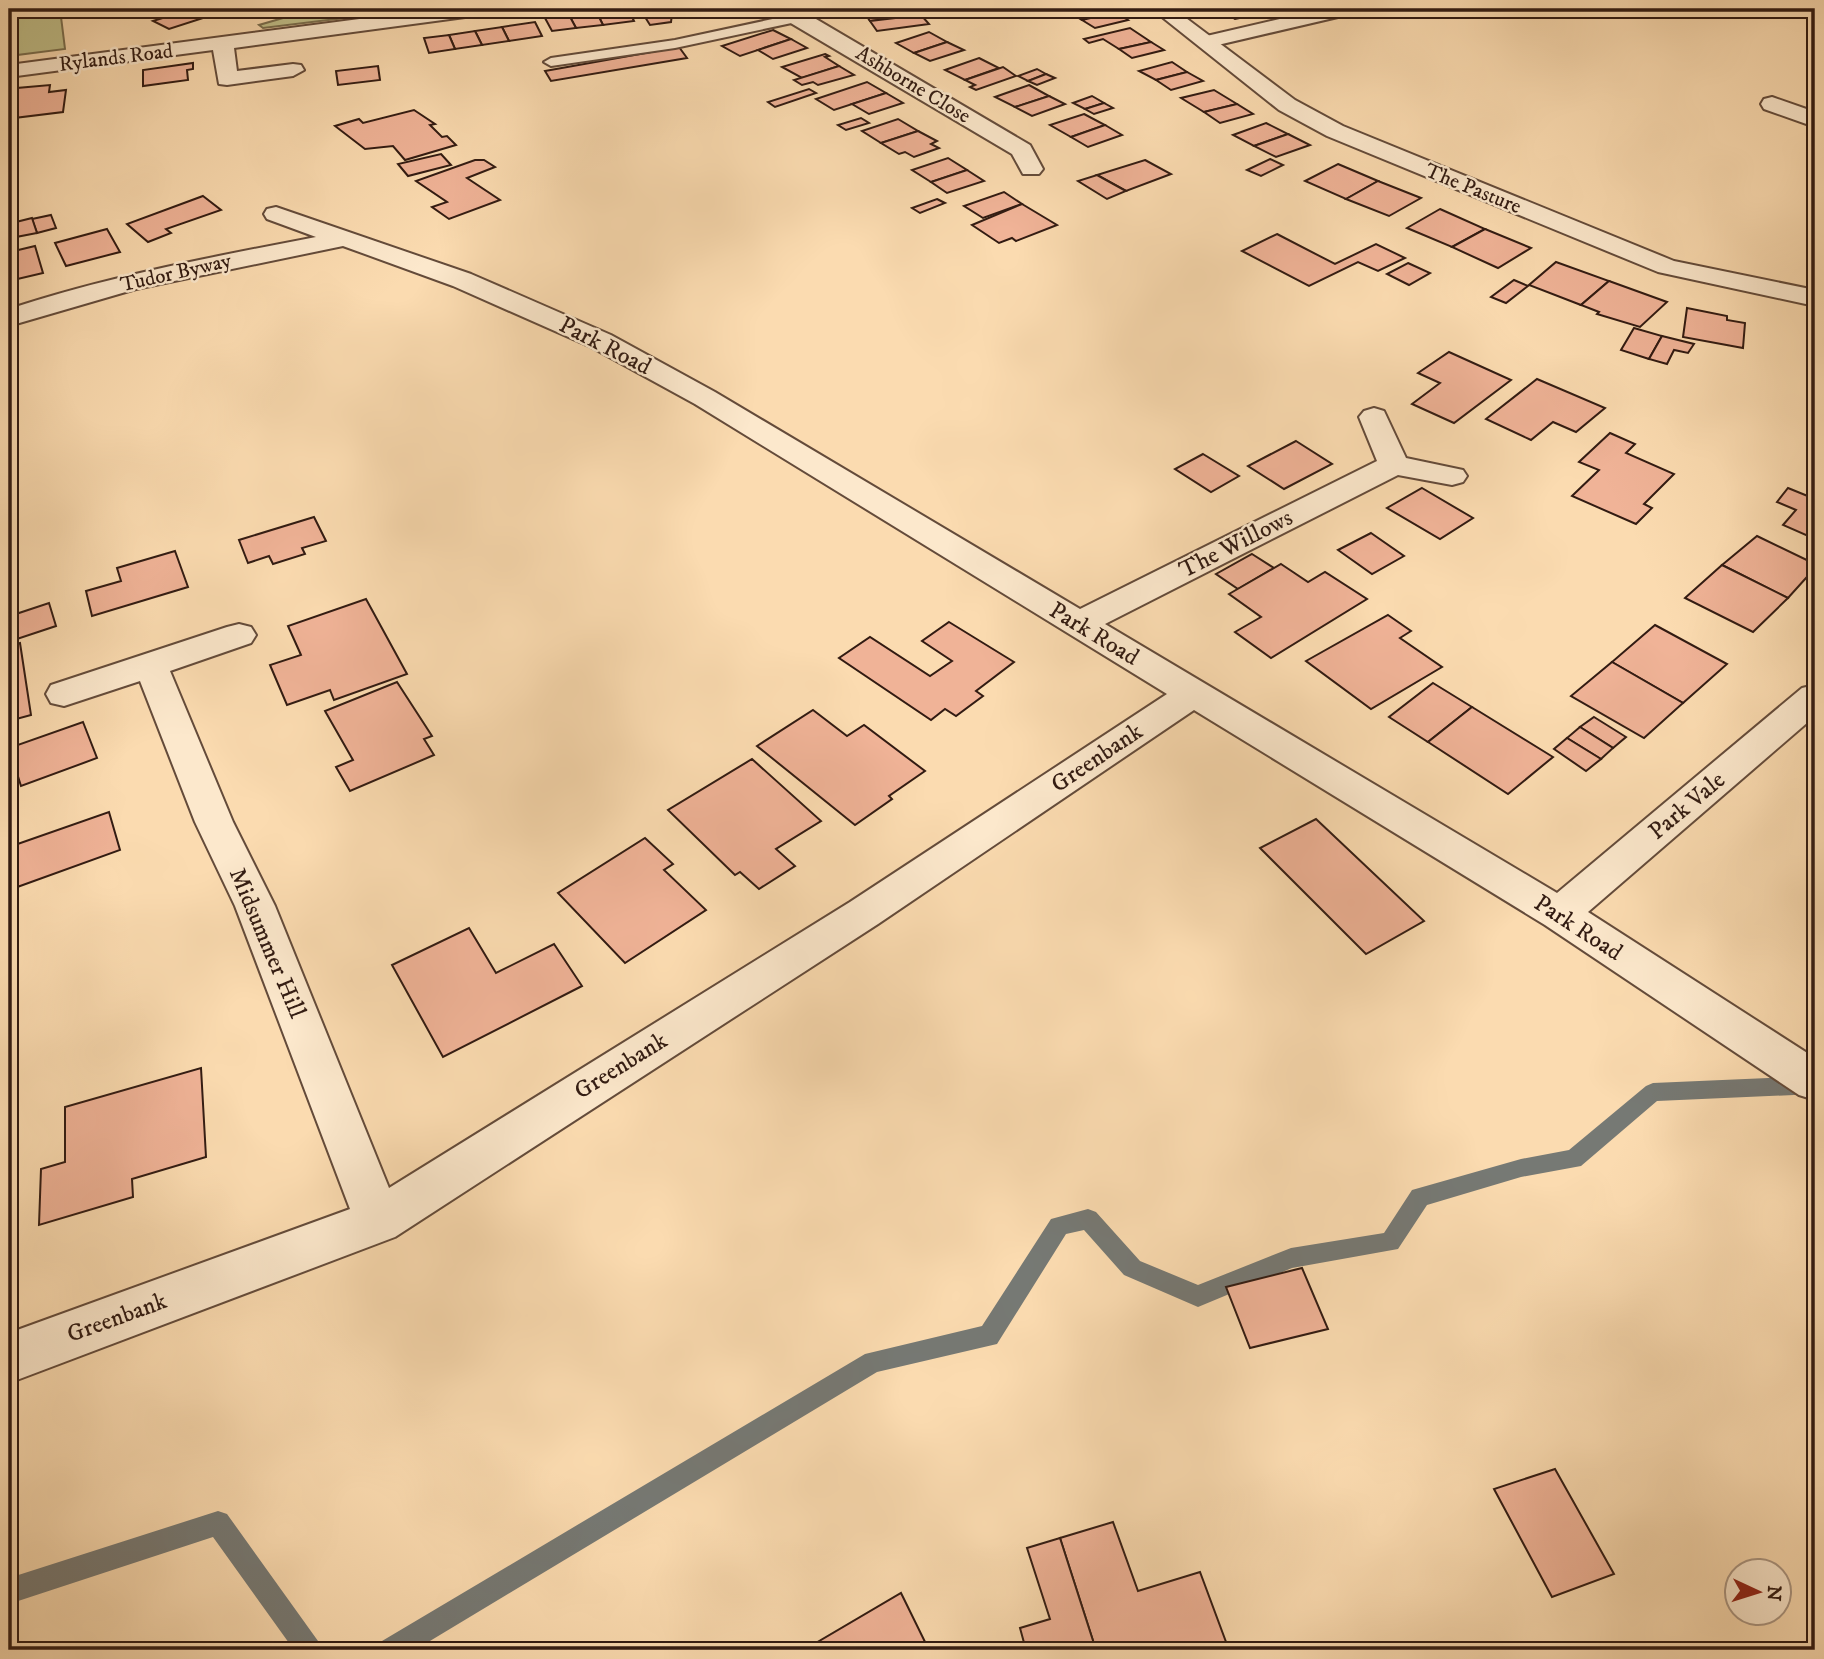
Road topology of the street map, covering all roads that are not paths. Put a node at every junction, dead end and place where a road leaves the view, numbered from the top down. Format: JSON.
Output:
{"nodes":[{"id":1,"x":480,"y":9,"type":"edge"},
{"id":2,"x":1162,"y":9,"type":"edge"},
{"id":3,"x":1348,"y":9,"type":"edge"},
{"id":4,"x":792,"y":13,"type":"edge"},
{"id":5,"x":413,"y":14,"type":"edge"},
{"id":6,"x":1205,"y":43,"type":"junction"},
{"id":7,"x":223,"y":45,"type":"junction"},
{"id":8,"x":551,"y":62,"type":"dead end"},
{"id":9,"x":293,"y":70,"type":"dead end"},
{"id":10,"x":9,"y":71,"type":"edge"},
{"id":11,"x":1772,"y":104,"type":"dead end"},
{"id":12,"x":1815,"y":120,"type":"edge"},
{"id":13,"x":1031,"y":169,"type":"dead end"},
{"id":14,"x":276,"y":214,"type":"dead end"},
{"id":15,"x":345,"y":238,"type":"junction"},
{"id":16,"x":1815,"y":298,"type":"edge"},
{"id":17,"x":9,"y":318,"type":"edge"},
{"id":18,"x":1374,"y":417,"type":"dead end"},
{"id":19,"x":1394,"y":465,"type":"junction"},
{"id":20,"x":1452,"y":475,"type":"dead end"},
{"id":21,"x":1077,"y":624,"type":"junction"},
{"id":22,"x":239,"y":635,"type":"dead end"},
{"id":23,"x":151,"y":666,"type":"junction"},
{"id":24,"x":64,"y":694,"type":"dead end"},
{"id":25,"x":1193,"y":694,"type":"junction"},
{"id":26,"x":1815,"y":697,"type":"edge"},
{"id":27,"x":1559,"y":914,"type":"junction"},
{"id":28,"x":1807,"y":1076,"type":"edge"},
{"id":29,"x":378,"y":1221,"type":"junction"},
{"id":30,"x":9,"y":1358,"type":"edge"}],
"edges":[{"from":1,"to":5,"type":"street","name":"Rylands Road"},
{"from":2,"to":6,"type":"street","name":"The Pasture"},
{"from":3,"to":6,"type":"street"},
{"from":4,"to":8,"type":"lane"},
{"from":4,"to":13,"type":"street","name":"Ashborne Close"},
{"from":5,"to":7,"type":"street","name":"Rylands Road"},
{"from":6,"to":16,"type":"street","name":"The Pasture"},
{"from":7,"to":9,"type":"street"},
{"from":7,"to":10,"type":"street","name":"Rylands Road"},
{"from":11,"to":12,"type":"street"},
{"from":14,"to":15,"type":"street","name":"Park Road"},
{"from":15,"to":17,"type":"street","name":"Tudor Byway"},
{"from":15,"to":21,"type":"street","name":"Park Road"},
{"from":18,"to":19,"type":"street"},
{"from":19,"to":20,"type":"street"},
{"from":19,"to":21,"type":"street","name":"The Willows"},
{"from":21,"to":25,"type":"street","name":"Park Road"},
{"from":22,"to":23,"type":"street"},
{"from":23,"to":24,"type":"street"},
{"from":23,"to":29,"type":"street","name":"Midsummer Hill"},
{"from":25,"to":27,"type":"street","name":"Park Road"},
{"from":25,"to":29,"type":"street","name":"Greenbank"},
{"from":26,"to":27,"type":"street","name":"Park Vale"},
{"from":27,"to":28,"type":"street","name":"Park Road"},
{"from":29,"to":30,"type":"street","name":"Greenbank"}]}
